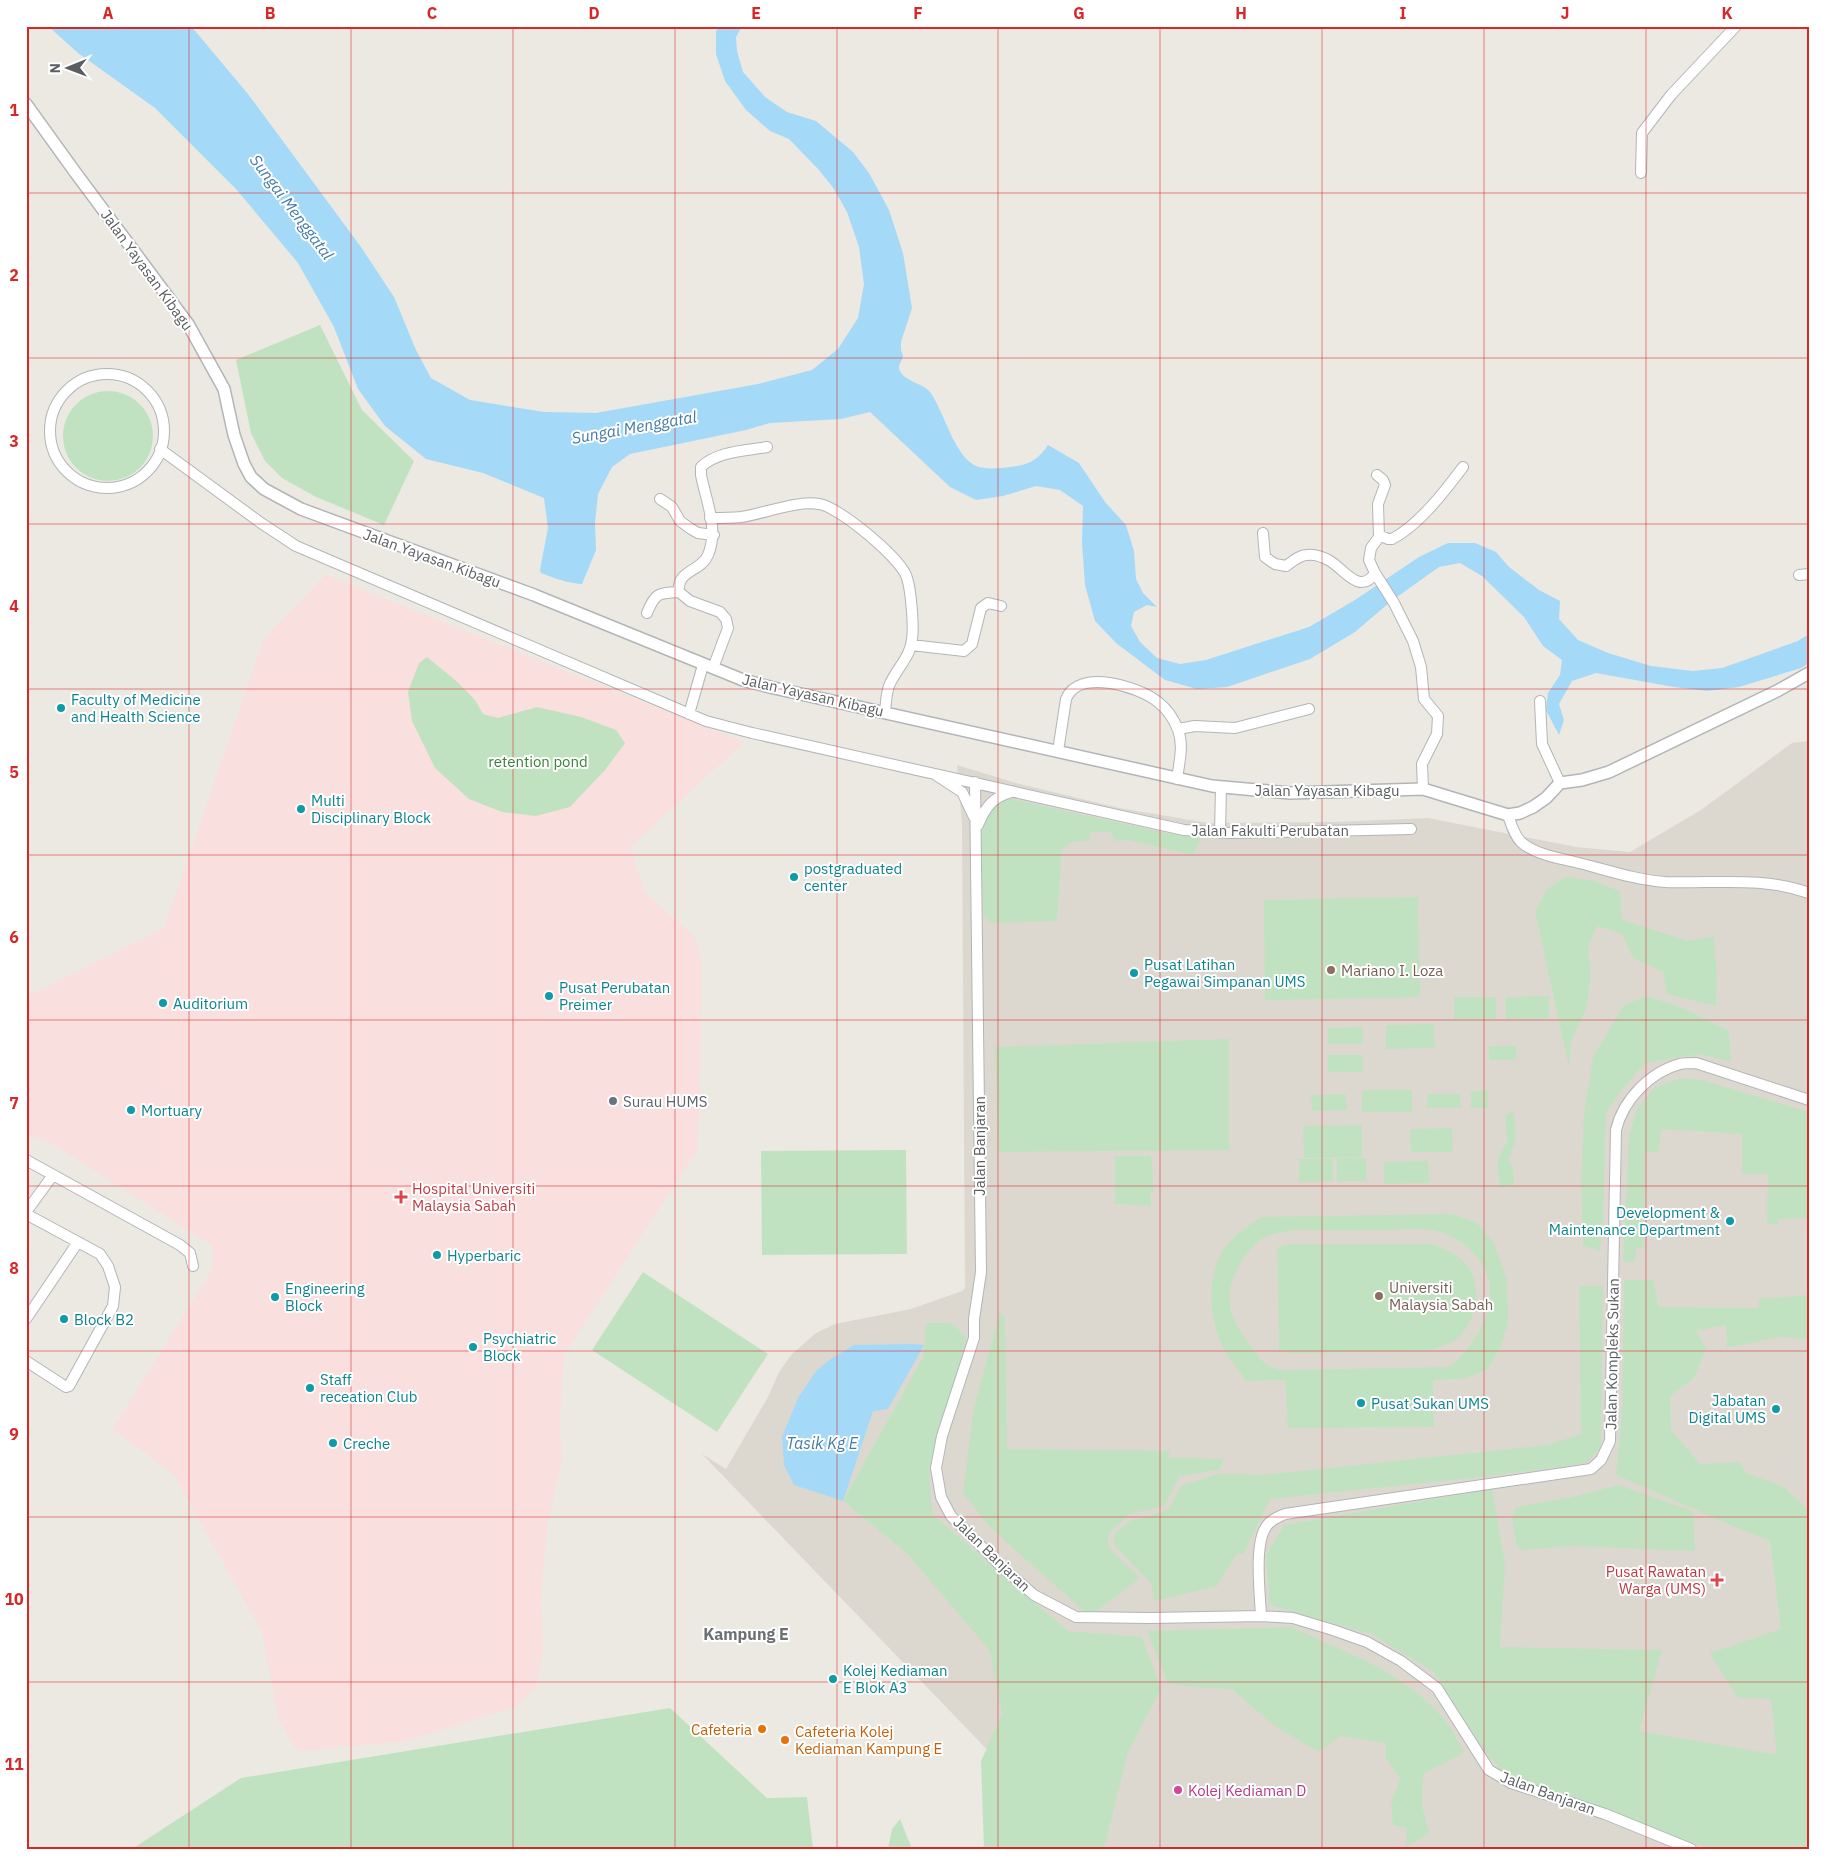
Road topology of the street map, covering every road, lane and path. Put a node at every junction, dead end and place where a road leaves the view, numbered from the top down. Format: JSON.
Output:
{"nodes":[{"id":1,"x":1736,"y":26,"type":"edge"},
{"id":2,"x":26,"y":104,"type":"edge"},
{"id":3,"x":1642,"y":173,"type":"dead end"},
{"id":4,"x":766,"y":447,"type":"dead end"},
{"id":5,"x":160,"y":449,"type":"junction"},
{"id":6,"x":1463,"y":467,"type":"dead end"},
{"id":7,"x":1377,"y":474,"type":"dead end"},
{"id":8,"x":660,"y":499,"type":"dead end"},
{"id":9,"x":710,"y":518,"type":"junction"},
{"id":10,"x":1263,"y":533,"type":"dead end"},
{"id":11,"x":714,"y":535,"type":"junction"},
{"id":12,"x":1379,"y":535,"type":"junction"},
{"id":13,"x":1377,"y":576,"type":"junction"},
{"id":14,"x":679,"y":592,"type":"junction"},
{"id":15,"x":1002,"y":606,"type":"dead end"},
{"id":16,"x":647,"y":613,"type":"dead end"},
{"id":17,"x":911,"y":645,"type":"junction"},
{"id":18,"x":708,"y":667,"type":"junction"},
{"id":19,"x":1809,"y":673,"type":"edge"},
{"id":20,"x":1540,"y":701,"type":"dead end"},
{"id":21,"x":1309,"y":709,"type":"dead end"},
{"id":22,"x":885,"y":712,"type":"junction"},
{"id":23,"x":689,"y":714,"type":"junction"},
{"id":24,"x":1178,"y":729,"type":"junction"},
{"id":25,"x":1058,"y":751,"type":"junction"},
{"id":26,"x":933,"y":773,"type":"junction"},
{"id":27,"x":1177,"y":779,"type":"junction"},
{"id":28,"x":975,"y":782,"type":"junction"},
{"id":29,"x":1560,"y":783,"type":"junction"},
{"id":30,"x":1221,"y":787,"type":"junction"},
{"id":31,"x":1423,"y":789,"type":"junction"},
{"id":32,"x":1013,"y":792,"type":"junction"},
{"id":33,"x":1508,"y":815,"type":"junction"},
{"id":34,"x":1411,"y":829,"type":"dead end"},
{"id":35,"x":976,"y":830,"type":"junction"},
{"id":36,"x":1220,"y":833,"type":"junction"},
{"id":37,"x":1809,"y":893,"type":"edge"},
{"id":38,"x":1809,"y":1100,"type":"edge"},
{"id":39,"x":26,"y":1160,"type":"edge"},
{"id":40,"x":53,"y":1175,"type":"junction"},
{"id":41,"x":26,"y":1213,"type":"edge"},
{"id":42,"x":78,"y":1242,"type":"junction"},
{"id":43,"x":193,"y":1266,"type":"dead end"},
{"id":44,"x":26,"y":1319,"type":"edge"},
{"id":45,"x":26,"y":1361,"type":"edge"},
{"id":46,"x":1261,"y":1616,"type":"junction"},
{"id":47,"x":1691,"y":1849,"type":"edge"}],
"edges":[{"from":1,"to":3,"type":"street"},
{"from":2,"to":18,"type":"street","name":"Jalan Yayasan Kibagu"},
{"from":4,"to":9,"type":"street"},
{"from":5,"to":5,"type":"street"},
{"from":5,"to":23,"type":"street","name":"Jalan Fakulti Perubatan"},
{"from":6,"to":12,"type":"street"},
{"from":7,"to":12,"type":"street"},
{"from":8,"to":11,"type":"street"},
{"from":9,"to":11,"type":"street"},
{"from":9,"to":17,"type":"street"},
{"from":10,"to":13,"type":"street"},
{"from":11,"to":14,"type":"street"},
{"from":12,"to":13,"type":"street"},
{"from":13,"to":31,"type":"street"},
{"from":14,"to":16,"type":"street"},
{"from":14,"to":18,"type":"street"},
{"from":15,"to":17,"type":"street"},
{"from":17,"to":22,"type":"street"},
{"from":18,"to":22,"type":"street","name":"Jalan Yayasan Kibagu"},
{"from":18,"to":23,"type":"street"},
{"from":19,"to":29,"type":"street"},
{"from":20,"to":29,"type":"street"},
{"from":21,"to":24,"type":"street"},
{"from":22,"to":25,"type":"street","name":"Jalan Yayasan Kibagu"},
{"from":23,"to":26,"type":"street","name":"Jalan Fakulti Perubatan"},
{"from":24,"to":25,"type":"street"},
{"from":24,"to":27,"type":"street"},
{"from":25,"to":27,"type":"street","name":"Jalan Yayasan Kibagu"},
{"from":26,"to":28,"type":"street","name":"Jalan Fakulti Perubatan"},
{"from":26,"to":35,"type":"street"},
{"from":27,"to":30,"type":"street","name":"Jalan Yayasan Kibagu"},
{"from":28,"to":32,"type":"street","name":"Jalan Fakulti Perubatan"},
{"from":28,"to":35,"type":"street","name":"Jalan Banjaran"},
{"from":29,"to":33,"type":"street"},
{"from":30,"to":31,"type":"street","name":"Jalan Yayasan Kibagu"},
{"from":30,"to":36,"type":"street"},
{"from":31,"to":33,"type":"street","name":"Jalan Yayasan Kibagu"},
{"from":32,"to":35,"type":"street"},
{"from":32,"to":36,"type":"street","name":"Jalan Fakulti Perubatan"},
{"from":33,"to":37,"type":"street"},
{"from":34,"to":36,"type":"street","name":"Jalan Fakulti Perubatan"},
{"from":35,"to":46,"type":"street","name":"Jalan Banjaran"},
{"from":38,"to":46,"type":"street","name":"Jalan Kompleks Sukan"},
{"from":39,"to":40,"type":"street"},
{"from":40,"to":41,"type":"street"},
{"from":40,"to":43,"type":"street"},
{"from":41,"to":42,"type":"street"},
{"from":42,"to":44,"type":"street"},
{"from":42,"to":45,"type":"street"},
{"from":46,"to":47,"type":"street","name":"Jalan Banjaran"}]}
